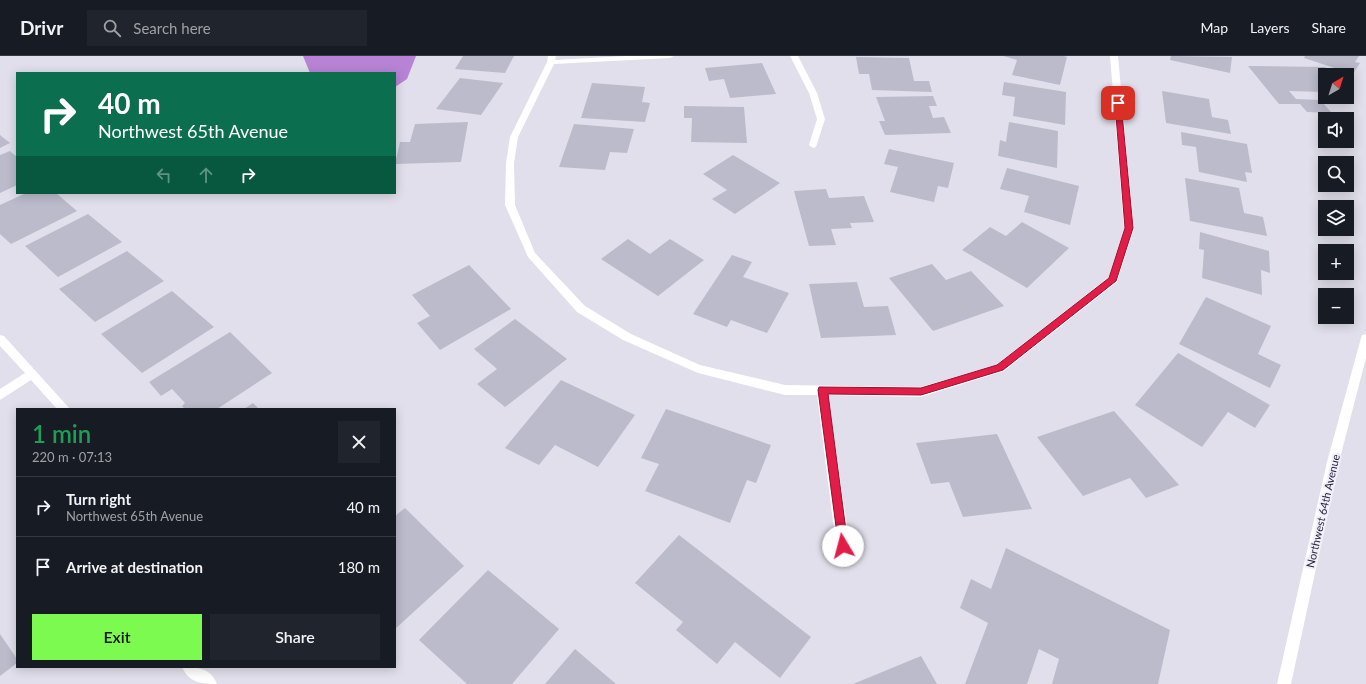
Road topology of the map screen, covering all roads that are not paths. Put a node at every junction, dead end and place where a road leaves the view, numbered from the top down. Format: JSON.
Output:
{"nodes":[{"id":1,"x":670,"y":56,"type":"edge"},
{"id":2,"x":794,"y":56,"type":"edge"},
{"id":3,"x":1114,"y":56,"type":"edge"},
{"id":4,"x":552,"y":59,"type":"edge"},
{"id":5,"x":813,"y":146,"type":"dead end"},
{"id":6,"x":1366,"y":338,"type":"edge"},
{"id":7,"x":0,"y":339,"type":"edge"},
{"id":8,"x":32,"y":374,"type":"junction"},
{"id":9,"x":822,"y":390,"type":"junction"},
{"id":10,"x":0,"y":395,"type":"edge"},
{"id":11,"x":63,"y":408,"type":"edge"},
{"id":12,"x":843,"y":546,"type":"dead end"},
{"id":13,"x":190,"y":668,"type":"edge"},
{"id":14,"x":210,"y":684,"type":"edge"},
{"id":15,"x":1284,"y":684,"type":"edge"}],
"edges":[{"from":1,"to":4,"type":"street"},
{"from":2,"to":5,"type":"street"},
{"from":3,"to":9,"type":"street"},
{"from":4,"to":9,"type":"street"},
{"from":6,"to":15,"type":"street","name":"Northwest 64th Avenue"},
{"from":7,"to":8,"type":"street"},
{"from":8,"to":10,"type":"street"},
{"from":8,"to":11,"type":"street"},
{"from":9,"to":12,"type":"street"},
{"from":13,"to":14,"type":"street"}]}
